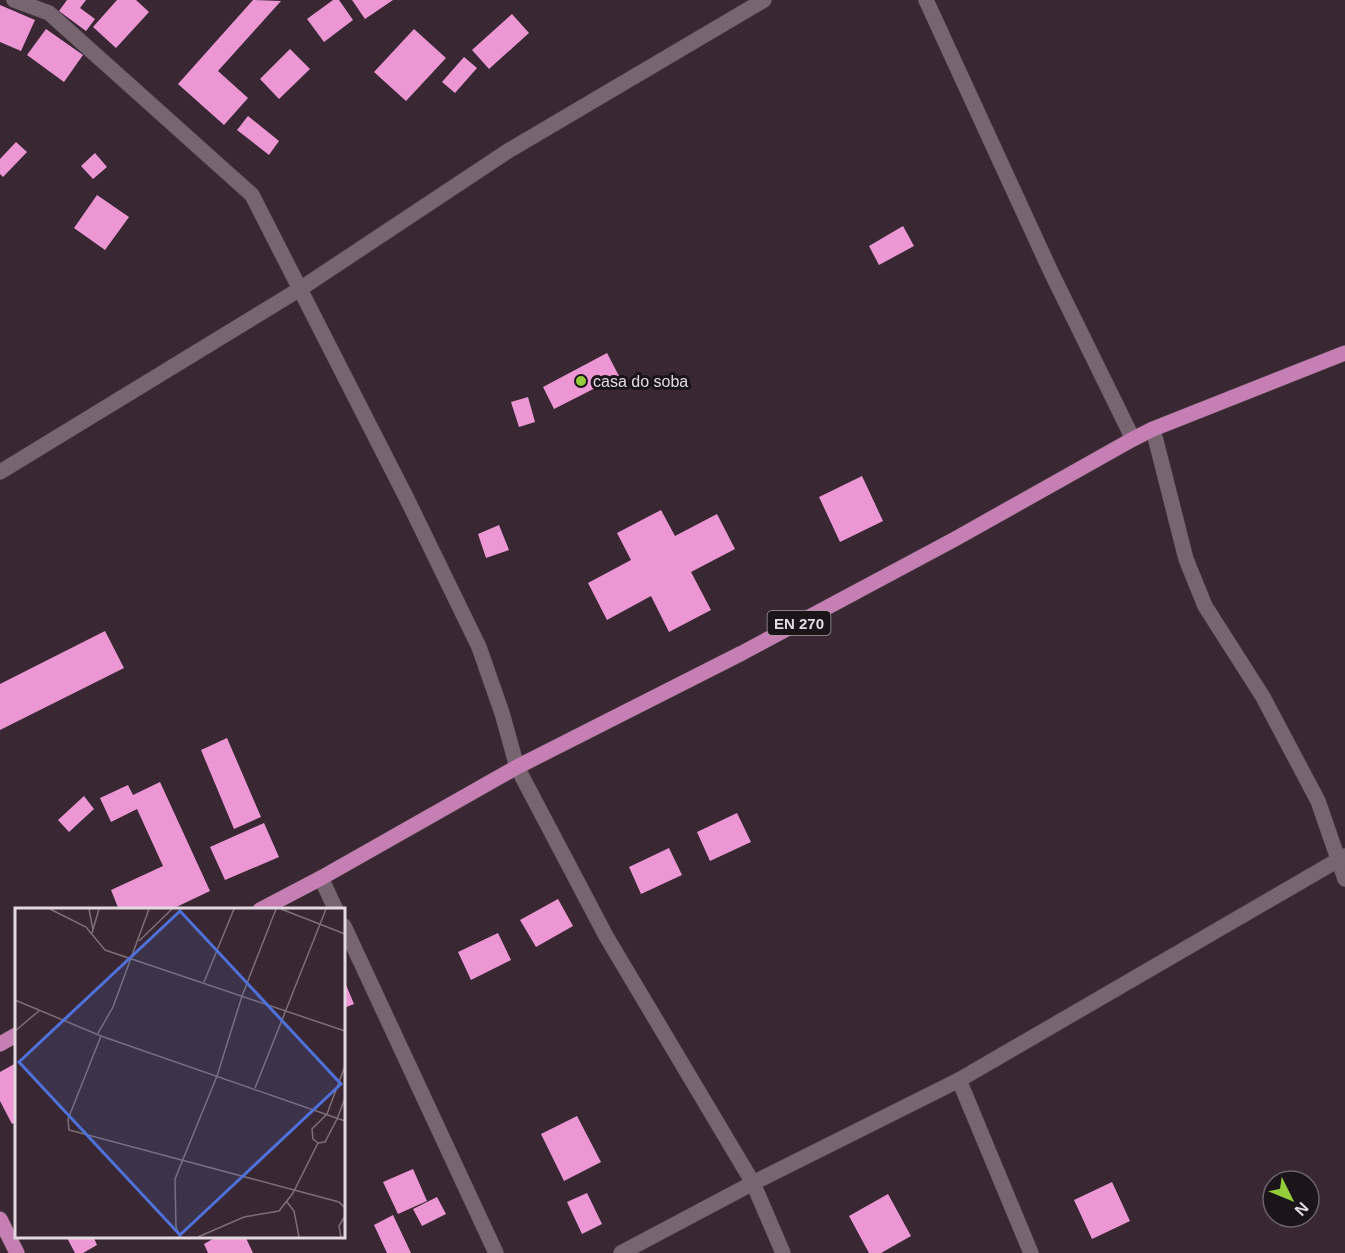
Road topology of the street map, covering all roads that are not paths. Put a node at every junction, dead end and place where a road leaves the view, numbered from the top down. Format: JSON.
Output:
{"nodes":[{"id":1,"x":15,"y":0,"type":"edge"},
{"id":2,"x":764,"y":0,"type":"edge"},
{"id":3,"x":926,"y":0,"type":"edge"},
{"id":4,"x":300,"y":289,"type":"junction"},
{"id":5,"x":1345,"y":353,"type":"edge"},
{"id":6,"x":1153,"y":429,"type":"junction"},
{"id":7,"x":1133,"y":439,"type":"junction"},
{"id":8,"x":0,"y":472,"type":"edge"},
{"id":9,"x":517,"y":767,"type":"junction"},
{"id":10,"x":1341,"y":857,"type":"edge"},
{"id":11,"x":321,"y":878,"type":"junction"},
{"id":12,"x":1345,"y":879,"type":"edge"},
{"id":13,"x":262,"y":908,"type":"edge"},
{"id":14,"x":336,"y":908,"type":"edge"},
{"id":15,"x":345,"y":928,"type":"edge"},
{"id":16,"x":15,"y":1036,"type":"edge"},
{"id":17,"x":0,"y":1044,"type":"edge"},
{"id":18,"x":958,"y":1080,"type":"junction"},
{"id":19,"x":753,"y":1183,"type":"junction"},
{"id":20,"x":0,"y":1219,"type":"edge"},
{"id":21,"x":17,"y":1253,"type":"edge"},
{"id":22,"x":496,"y":1253,"type":"edge"},
{"id":23,"x":621,"y":1253,"type":"edge"},
{"id":24,"x":783,"y":1253,"type":"edge"},
{"id":25,"x":1030,"y":1253,"type":"edge"}],
"edges":[{"from":1,"to":4,"type":"street"},
{"from":2,"to":4,"type":"street"},
{"from":3,"to":7,"type":"street"},
{"from":4,"to":8,"type":"street"},
{"from":4,"to":9,"type":"street"},
{"from":5,"to":6,"type":"main road","number":"EN 270"},
{"from":6,"to":7,"type":"main road","number":"EN 270"},
{"from":6,"to":10,"type":"street"},
{"from":7,"to":9,"type":"main road","number":"EN 270"},
{"from":9,"to":11,"type":"main road","number":"EN 270"},
{"from":9,"to":19,"type":"street"},
{"from":10,"to":12,"type":"street"},
{"from":10,"to":18,"type":"street"},
{"from":11,"to":13,"type":"main road","number":"EN 270"},
{"from":11,"to":14,"type":"street"},
{"from":15,"to":22,"type":"street"},
{"from":16,"to":17,"type":"main road"},
{"from":18,"to":19,"type":"street"},
{"from":18,"to":25,"type":"street"},
{"from":19,"to":23,"type":"street"},
{"from":19,"to":24,"type":"street"},
{"from":20,"to":21,"type":"main road"}]}
